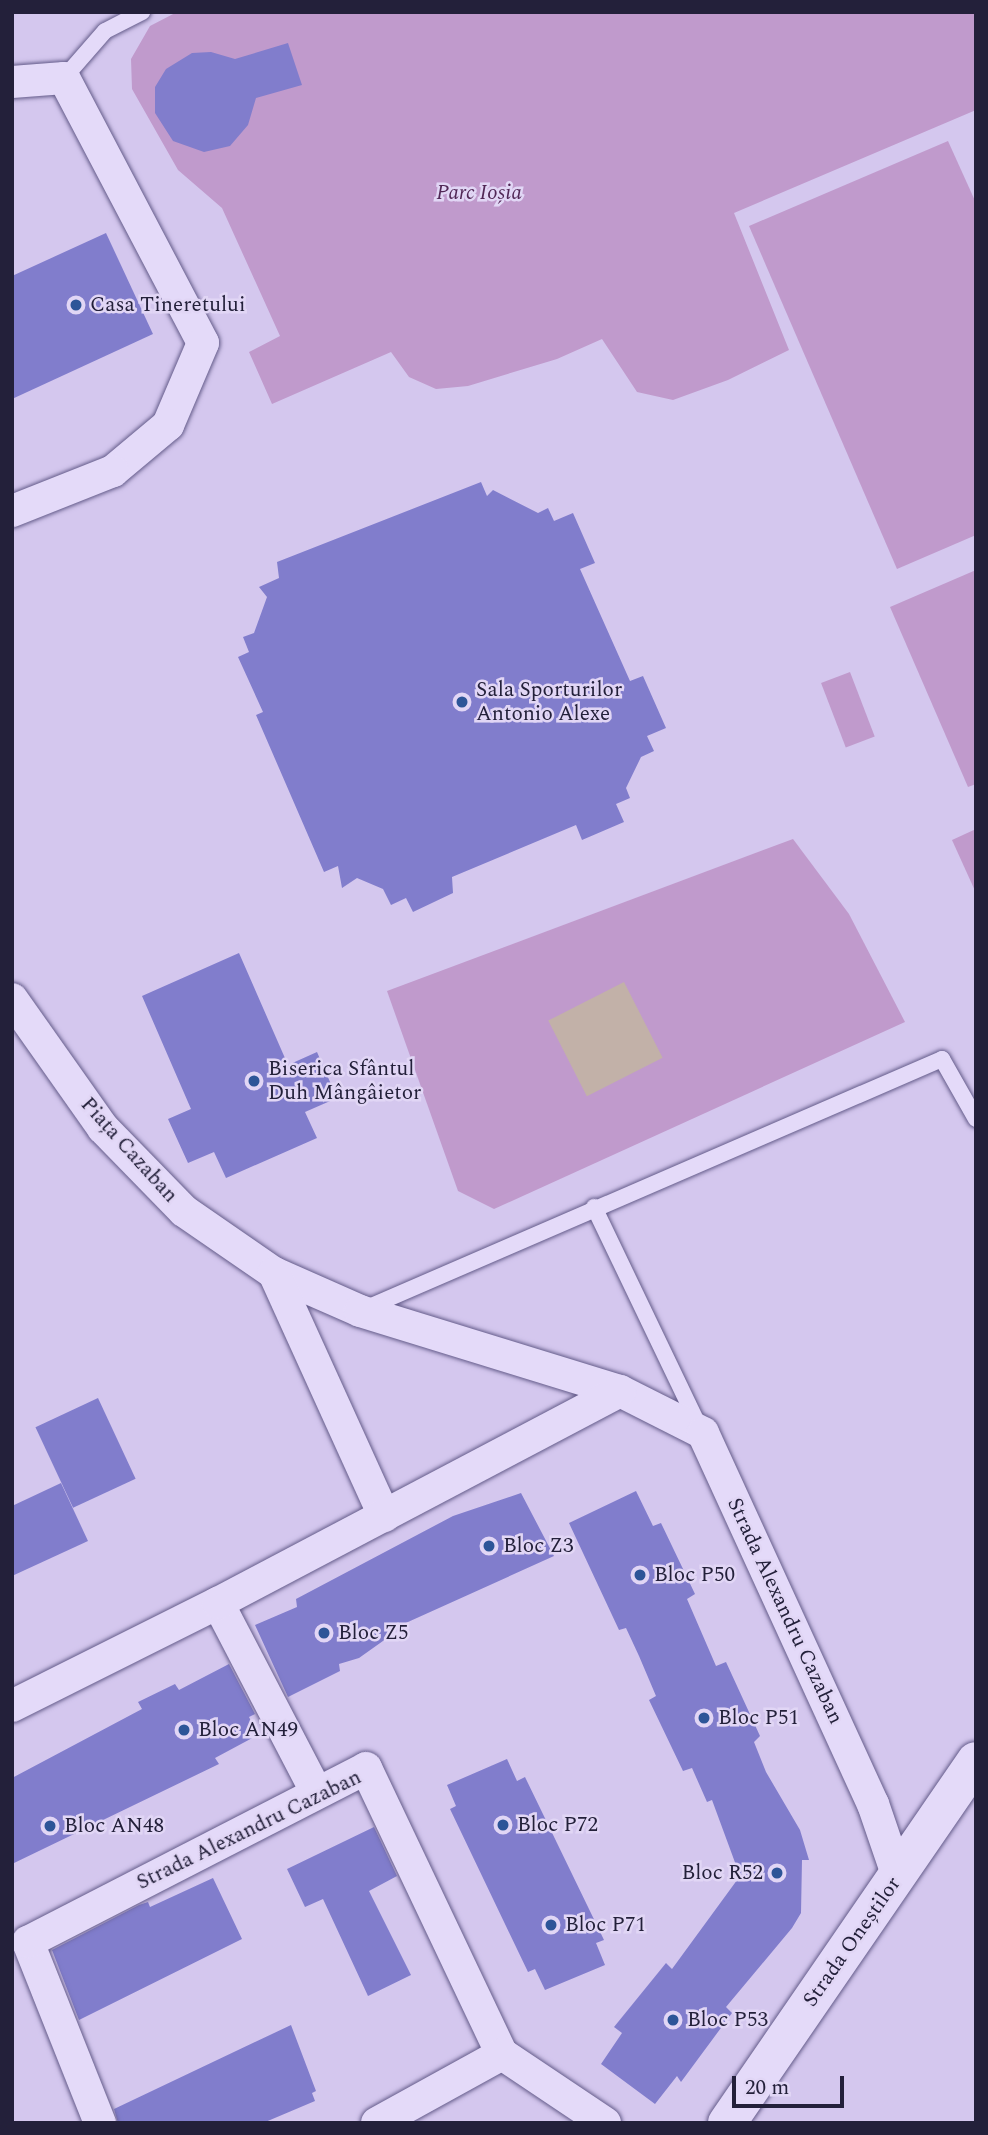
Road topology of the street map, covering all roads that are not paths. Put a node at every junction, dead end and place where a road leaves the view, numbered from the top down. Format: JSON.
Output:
{"nodes":[{"id":1,"x":142,"y":12,"type":"edge"},
{"id":2,"x":64,"y":78,"type":"junction"},
{"id":3,"x":12,"y":82,"type":"edge"},
{"id":4,"x":12,"y":511,"type":"edge"},
{"id":5,"x":12,"y":999,"type":"edge"},
{"id":6,"x":976,"y":1119,"type":"edge"},
{"id":7,"x":594,"y":1208,"type":"junction"},
{"id":8,"x":274,"y":1273,"type":"junction"},
{"id":9,"x":360,"y":1311,"type":"junction"},
{"id":10,"x":620,"y":1391,"type":"junction"},
{"id":11,"x":703,"y":1433,"type":"junction"},
{"id":12,"x":384,"y":1516,"type":"junction"},
{"id":13,"x":218,"y":1603,"type":"junction"},
{"id":14,"x":12,"y":1706,"type":"edge"},
{"id":15,"x":976,"y":1761,"type":"edge"},
{"id":16,"x":317,"y":1793,"type":"junction"},
{"id":17,"x":898,"y":1877,"type":"junction"},
{"id":18,"x":502,"y":2054,"type":"junction"},
{"id":19,"x":100,"y":2123,"type":"edge"},
{"id":20,"x":377,"y":2123,"type":"edge"},
{"id":21,"x":605,"y":2123,"type":"edge"},
{"id":22,"x":727,"y":2123,"type":"edge"}],
"edges":[{"from":1,"to":2,"type":"lane"},
{"from":2,"to":3,"type":"street"},
{"from":2,"to":4,"type":"street"},
{"from":5,"to":8,"type":"street","name":"Piața Cazaban"},
{"from":6,"to":7,"type":"lane"},
{"from":7,"to":9,"type":"lane"},
{"from":7,"to":11,"type":"lane"},
{"from":8,"to":9,"type":"street"},
{"from":8,"to":12,"type":"street"},
{"from":9,"to":10,"type":"street"},
{"from":10,"to":11,"type":"street"},
{"from":10,"to":12,"type":"street"},
{"from":11,"to":17,"type":"street","name":"Strada Alexandru Cazaban"},
{"from":12,"to":13,"type":"street"},
{"from":13,"to":14,"type":"street"},
{"from":13,"to":16,"type":"street"},
{"from":15,"to":17,"type":"street","name":"Strada Oneștilor"},
{"from":16,"to":18,"type":"street","name":"Strada Alexandru Cazaban"},
{"from":16,"to":19,"type":"street","name":"Strada Alexandru Cazaban"},
{"from":17,"to":22,"type":"street","name":"Strada Oneștilor"},
{"from":18,"to":20,"type":"street"},
{"from":18,"to":21,"type":"street"}]}
